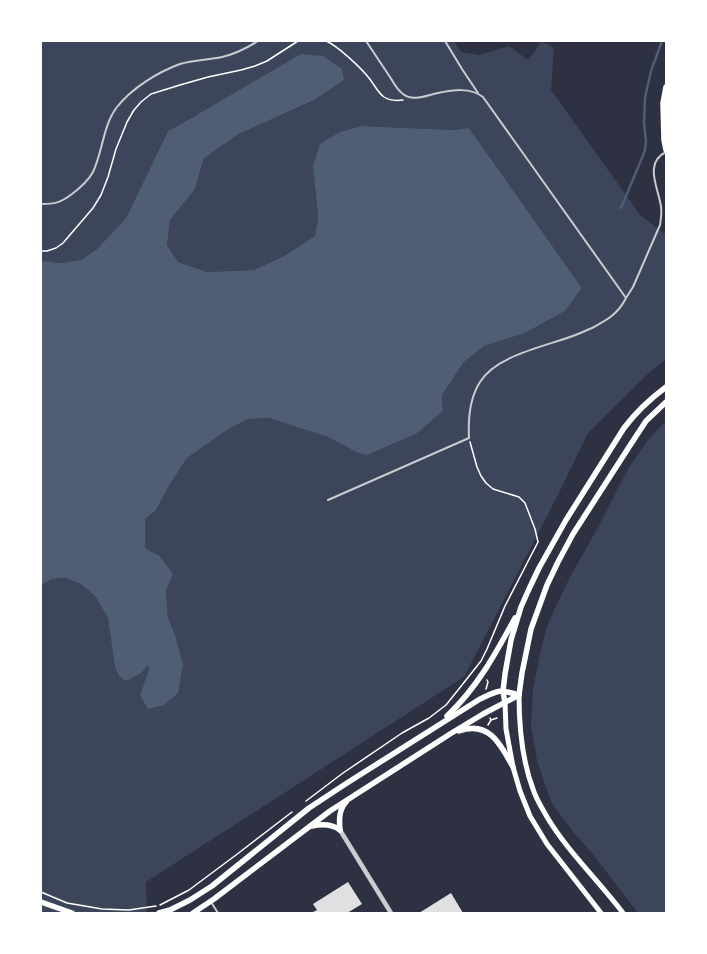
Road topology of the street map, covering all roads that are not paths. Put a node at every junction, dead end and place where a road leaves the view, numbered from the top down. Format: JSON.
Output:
{"nodes":[{"id":1,"x":258,"y":41,"type":"edge"},
{"id":2,"x":366,"y":41,"type":"edge"},
{"id":3,"x":445,"y":41,"type":"edge"},
{"id":4,"x":666,"y":87,"type":"edge"},
{"id":5,"x":479,"y":94,"type":"junction"},
{"id":6,"x":666,"y":151,"type":"edge"},
{"id":7,"x":41,"y":204,"type":"edge"},
{"id":8,"x":626,"y":298,"type":"junction"},
{"id":9,"x":666,"y":387,"type":"edge"},
{"id":10,"x":666,"y":402,"type":"edge"},
{"id":11,"x":328,"y":500,"type":"dead end"},
{"id":12,"x":521,"y":608,"type":"junction"},
{"id":13,"x":503,"y":691,"type":"junction"},
{"id":14,"x":519,"y":696,"type":"junction"},
{"id":15,"x":505,"y":703,"type":"junction"},
{"id":16,"x":438,"y":725,"type":"junction"},
{"id":17,"x":450,"y":734,"type":"junction"},
{"id":18,"x":513,"y":767,"type":"junction"},
{"id":19,"x":348,"y":799,"type":"junction"},
{"id":20,"x":309,"y":826,"type":"junction"},
{"id":21,"x":340,"y":830,"type":"junction"},
{"id":22,"x":41,"y":902,"type":"edge"},
{"id":23,"x":211,"y":902,"type":"junction"},
{"id":24,"x":72,"y":913,"type":"edge"},
{"id":25,"x":159,"y":913,"type":"edge"},
{"id":26,"x":194,"y":913,"type":"edge"},
{"id":27,"x":218,"y":913,"type":"edge"},
{"id":28,"x":391,"y":913,"type":"edge"},
{"id":29,"x":601,"y":913,"type":"edge"},
{"id":30,"x":623,"y":913,"type":"edge"}],
"edges":[{"from":1,"to":7,"type":"lane"},
{"from":2,"to":5,"type":"lane"},
{"from":3,"to":5,"type":"lane"},
{"from":4,"to":6,"type":"main road"},
{"from":5,"to":8,"type":"lane"},
{"from":6,"to":8,"type":"lane"},
{"from":8,"to":11,"type":"lane"},
{"from":9,"to":12,"type":"main road"},
{"from":10,"to":14,"type":"main road"},
{"from":12,"to":13,"type":"main road"},
{"from":12,"to":16,"type":"main road"},
{"from":13,"to":14,"type":"main road"},
{"from":13,"to":15,"type":"main road"},
{"from":13,"to":16,"type":"main road"},
{"from":14,"to":15,"type":"main road"},
{"from":14,"to":30,"type":"main road"},
{"from":15,"to":17,"type":"main road"},
{"from":15,"to":18,"type":"main road"},
{"from":16,"to":25,"type":"main road"},
{"from":17,"to":18,"type":"main road"},
{"from":17,"to":19,"type":"main road"},
{"from":18,"to":29,"type":"main road"},
{"from":19,"to":20,"type":"main road"},
{"from":19,"to":21,"type":"main road"},
{"from":20,"to":21,"type":"main road"},
{"from":20,"to":23,"type":"main road"},
{"from":21,"to":28,"type":"street"},
{"from":22,"to":24,"type":"main road"},
{"from":23,"to":26,"type":"main road"},
{"from":23,"to":27,"type":"lane"}]}
